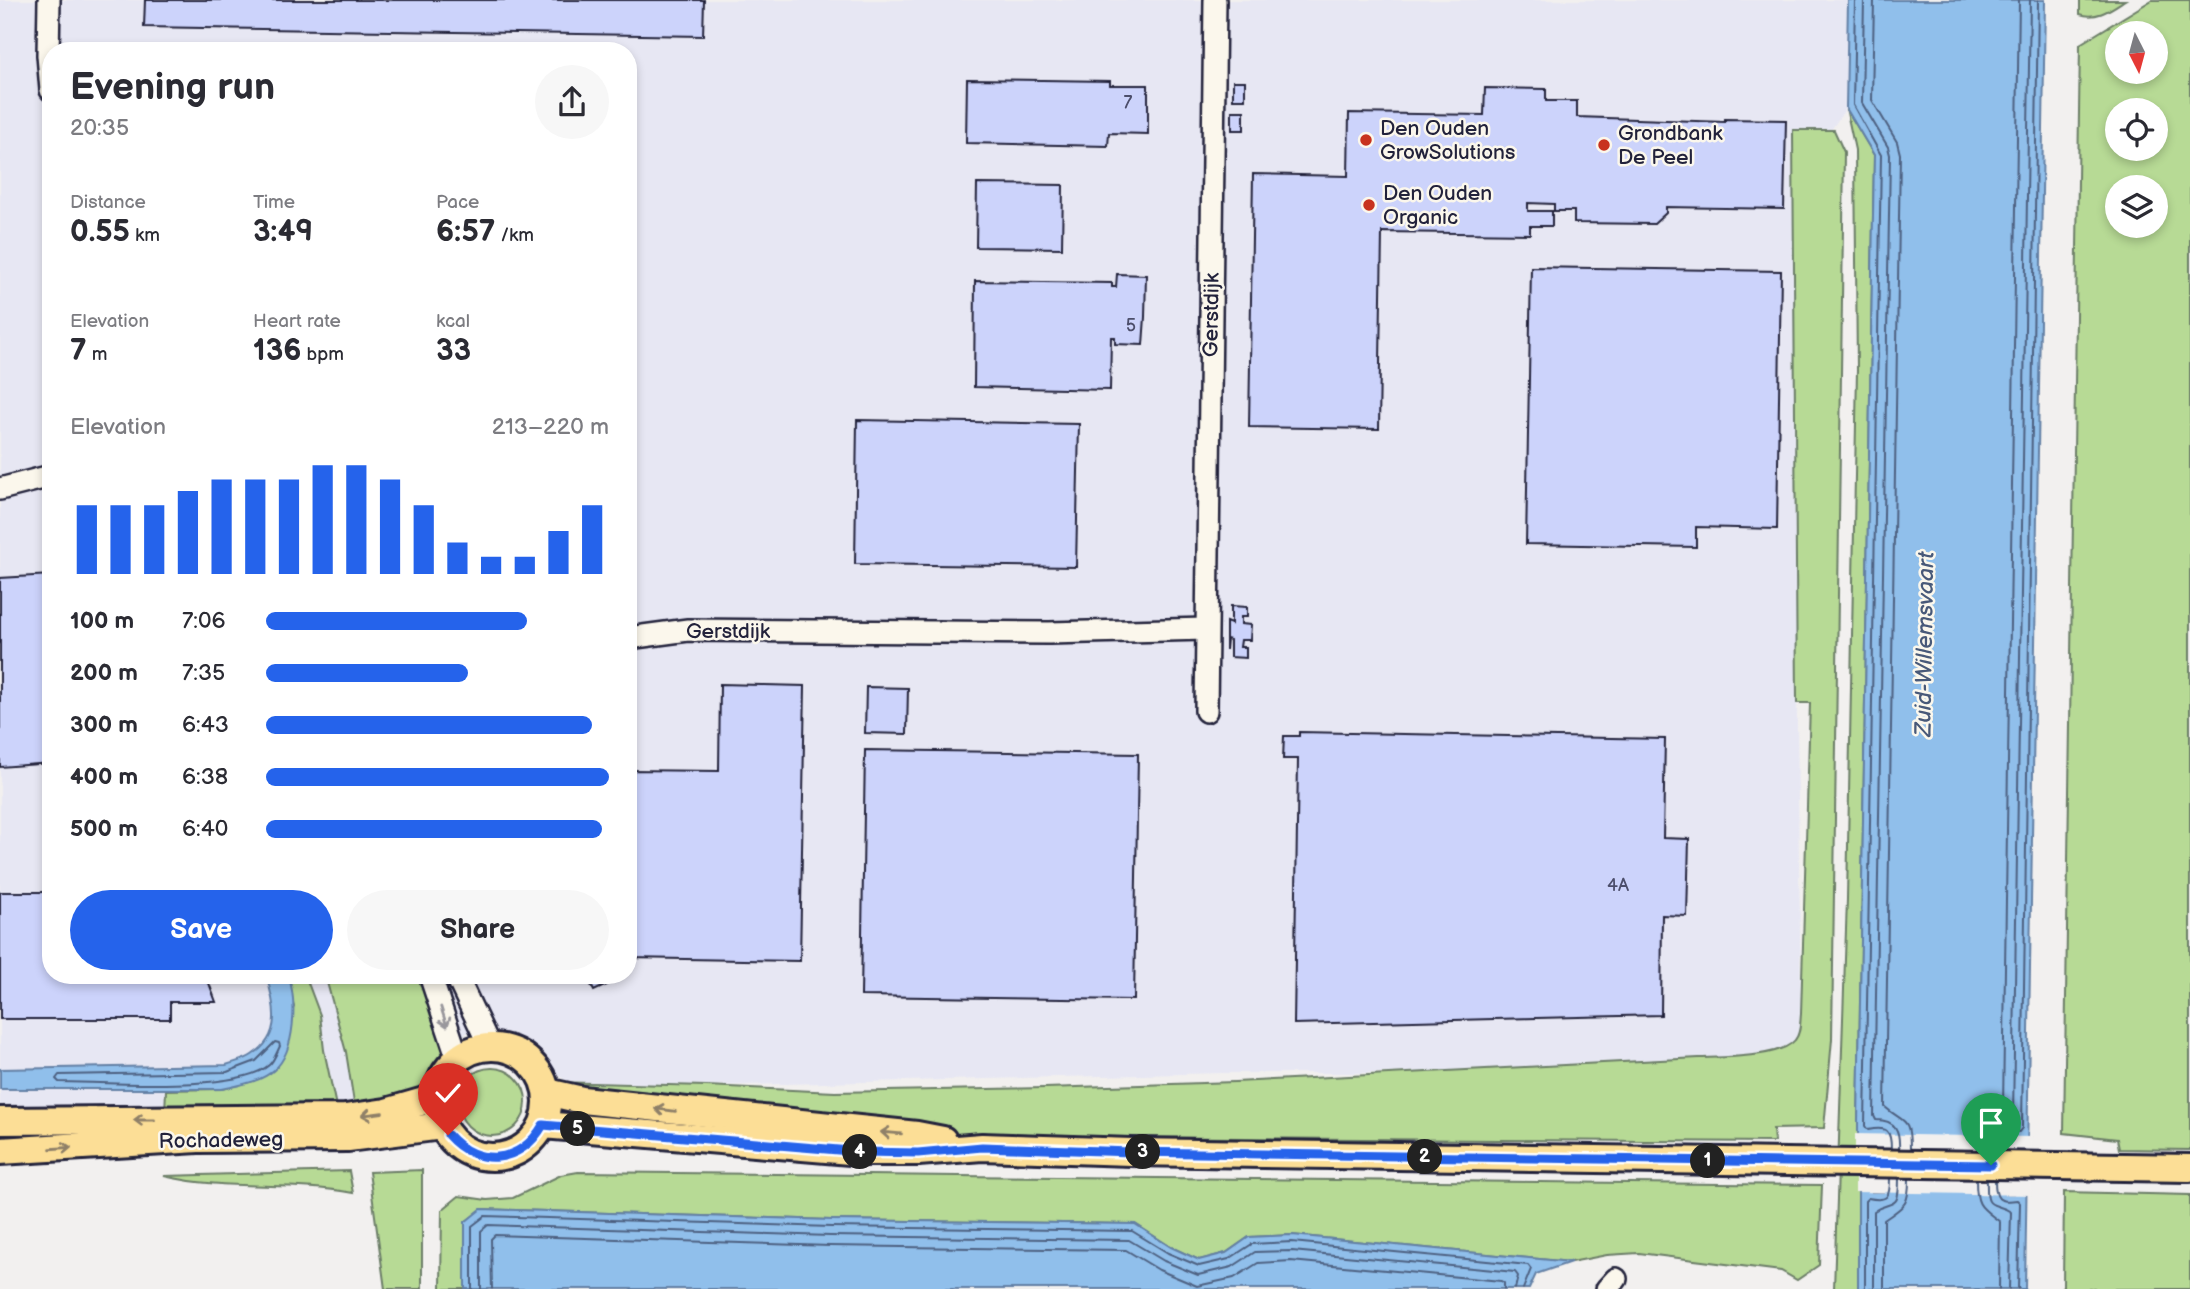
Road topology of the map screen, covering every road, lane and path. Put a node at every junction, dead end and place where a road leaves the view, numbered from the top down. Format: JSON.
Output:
{"nodes":[{"id":1,"x":49,"y":0,"type":"edge"},
{"id":2,"x":1215,"y":0,"type":"edge"},
{"id":3,"x":48,"y":42,"type":"edge"},
{"id":4,"x":42,"y":477,"type":"edge"},
{"id":5,"x":0,"y":489,"type":"edge"},
{"id":6,"x":1206,"y":629,"type":"junction"},
{"id":7,"x":637,"y":637,"type":"edge"},
{"id":8,"x":1206,"y":711,"type":"dead end"},
{"id":9,"x":433,"y":984,"type":"edge"},
{"id":10,"x":460,"y":984,"type":"edge"},
{"id":11,"x":490,"y":1047,"type":"junction"},
{"id":12,"x":458,"y":1059,"type":"junction"},
{"id":13,"x":547,"y":1092,"type":"junction"},
{"id":14,"x":438,"y":1097,"type":"junction"},
{"id":15,"x":0,"y":1121,"type":"edge"},
{"id":16,"x":543,"y":1125,"type":"junction"},
{"id":17,"x":442,"y":1126,"type":"junction"},
{"id":18,"x":348,"y":1138,"type":"junction"},
{"id":19,"x":671,"y":1138,"type":"junction"},
{"id":20,"x":982,"y":1147,"type":"junction"},
{"id":21,"x":0,"y":1151,"type":"edge"},
{"id":22,"x":2190,"y":1168,"type":"edge"}],
"edges":[{"from":1,"to":3,"type":"street"},
{"from":2,"to":6,"type":"street","name":"Gerstdijk"},
{"from":4,"to":5,"type":"street"},
{"from":6,"to":7,"type":"street","name":"Gerstdijk"},
{"from":6,"to":8,"type":"street","name":"Gerstdijk"},
{"from":9,"to":12,"type":"street","one_way":true},
{"from":10,"to":11,"type":"street"},
{"from":11,"to":12,"type":"main road"},
{"from":11,"to":13,"type":"main road"},
{"from":12,"to":14,"type":"main road"},
{"from":13,"to":16,"type":"main road"},
{"from":20,"to":13,"type":"main road","one_way":true},
{"from":14,"to":15,"type":"main road","name":"Rochadeweg","one_way":true},
{"from":14,"to":17,"type":"main road"},
{"from":16,"to":17,"type":"main road"},
{"from":16,"to":19,"type":"main road"},
{"from":17,"to":18,"type":"main road","name":"Rochadeweg"},
{"from":18,"to":19,"type":"main road"},
{"from":21,"to":18,"type":"main road","name":"Rochadeweg","one_way":true},
{"from":19,"to":20,"type":"main road"},
{"from":20,"to":22,"type":"main road"}]}
